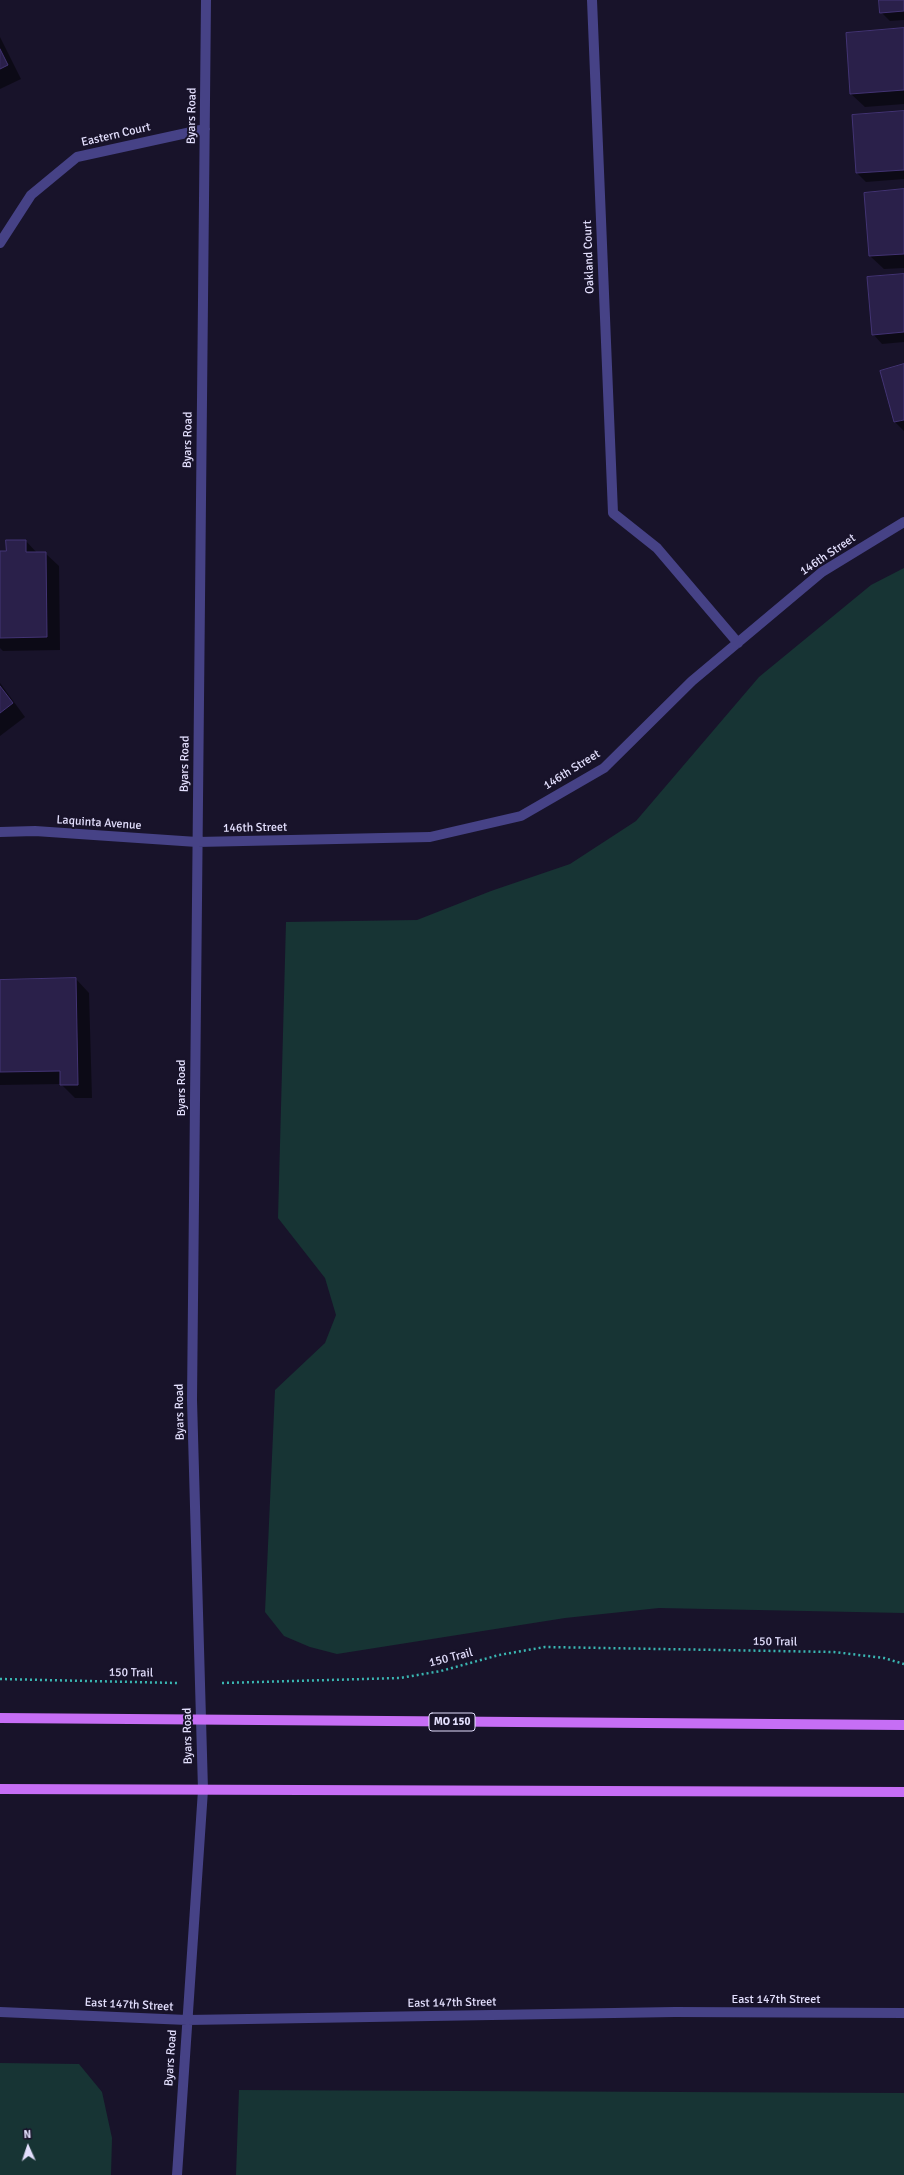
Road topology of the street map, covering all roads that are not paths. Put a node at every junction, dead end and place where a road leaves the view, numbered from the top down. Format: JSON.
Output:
{"nodes":[{"id":1,"x":206,"y":0,"type":"edge"},
{"id":2,"x":592,"y":0,"type":"edge"},
{"id":3,"x":205,"y":129,"type":"junction"},
{"id":4,"x":0,"y":243,"type":"edge"},
{"id":5,"x":904,"y":522,"type":"edge"},
{"id":6,"x":738,"y":643,"type":"junction"},
{"id":7,"x":0,"y":832,"type":"edge"},
{"id":8,"x":197,"y":842,"type":"junction"},
{"id":9,"x":0,"y":1718,"type":"edge"},
{"id":10,"x":201,"y":1720,"type":"junction"},
{"id":11,"x":904,"y":1725,"type":"edge"},
{"id":12,"x":0,"y":1789,"type":"edge"},
{"id":13,"x":203,"y":1790,"type":"junction"},
{"id":14,"x":904,"y":1792,"type":"edge"},
{"id":15,"x":0,"y":2012,"type":"edge"},
{"id":16,"x":904,"y":2013,"type":"edge"},
{"id":17,"x":187,"y":2020,"type":"junction"},
{"id":18,"x":177,"y":2175,"type":"edge"}],
"edges":[{"from":1,"to":3,"type":"street","name":"Byars Road"},
{"from":2,"to":6,"type":"street","name":"Oakland Court"},
{"from":3,"to":4,"type":"street","name":"Eastern Court"},
{"from":3,"to":8,"type":"street","name":"Byars Road"},
{"from":5,"to":6,"type":"street","name":"146th Street"},
{"from":6,"to":8,"type":"street","name":"146th Street"},
{"from":7,"to":8,"type":"street","name":"Laquinta Avenue"},
{"from":8,"to":10,"type":"street","name":"Byars Road"},
{"from":9,"to":10,"type":"main road","number":"MO 150"},
{"from":10,"to":11,"type":"main road","number":"MO 150"},
{"from":10,"to":13,"type":"street","name":"Byars Road"},
{"from":12,"to":13,"type":"main road"},
{"from":13,"to":14,"type":"main road"},
{"from":13,"to":17,"type":"street","name":"Byars Road"},
{"from":15,"to":17,"type":"street","name":"East 147th Street"},
{"from":16,"to":17,"type":"street","name":"East 147th Street"},
{"from":17,"to":18,"type":"street","name":"Byars Road"}]}
